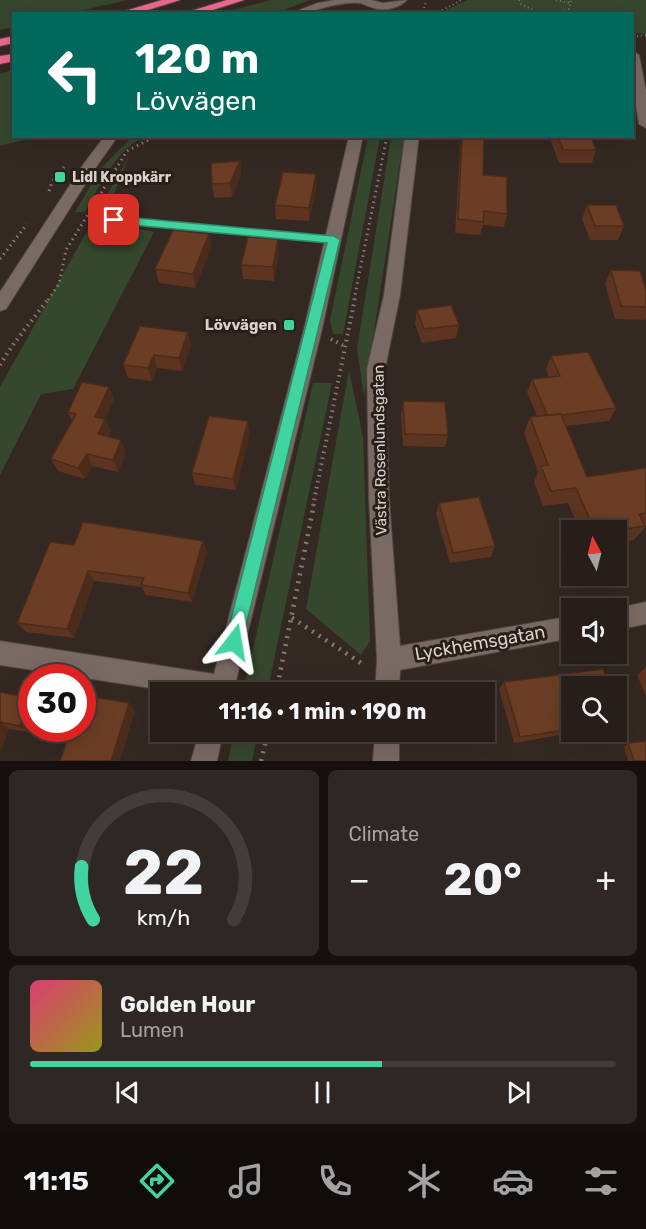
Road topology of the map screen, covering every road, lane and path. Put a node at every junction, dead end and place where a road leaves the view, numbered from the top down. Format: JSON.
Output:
{"nodes":[{"id":1,"x":175,"y":0,"type":"edge"},
{"id":2,"x":240,"y":0,"type":"edge"},
{"id":3,"x":358,"y":0,"type":"edge"},
{"id":4,"x":364,"y":0,"type":"edge"},
{"id":5,"x":402,"y":0,"type":"edge"},
{"id":6,"x":462,"y":0,"type":"edge"},
{"id":7,"x":519,"y":0,"type":"edge"},
{"id":8,"x":556,"y":0,"type":"edge"},
{"id":9,"x":570,"y":2,"type":"edge"},
{"id":10,"x":383,"y":10,"type":"edge"},
{"id":11,"x":128,"y":12,"type":"edge"},
{"id":12,"x":194,"y":12,"type":"edge"},
{"id":13,"x":300,"y":12,"type":"edge"},
{"id":14,"x":439,"y":12,"type":"edge"},
{"id":15,"x":537,"y":12,"type":"edge"},
{"id":16,"x":559,"y":12,"type":"edge"},
{"id":17,"x":634,"y":60,"type":"edge"},
{"id":18,"x":646,"y":124,"type":"edge"},
{"id":19,"x":110,"y":138,"type":"edge"},
{"id":20,"x":152,"y":138,"type":"edge"},
{"id":21,"x":356,"y":138,"type":"edge"},
{"id":22,"x":387,"y":138,"type":"edge"},
{"id":23,"x":412,"y":138,"type":"edge"},
{"id":24,"x":114,"y":220,"type":"dead end"},
{"id":25,"x":334,"y":240,"type":"junction"},
{"id":26,"x":0,"y":305,"type":"edge"},
{"id":27,"x":0,"y":365,"type":"edge"},
{"id":28,"x":646,"y":614,"type":"edge"},
{"id":29,"x":627,"y":617,"type":"edge"},
{"id":30,"x":292,"y":618,"type":"junction"},
{"id":31,"x":561,"y":630,"type":"edge"},
{"id":32,"x":0,"y":653,"type":"edge"},
{"id":33,"x":388,"y":678,"type":"edge"},
{"id":34,"x":174,"y":682,"type":"edge"},
{"id":35,"x":224,"y":682,"type":"edge"},
{"id":36,"x":278,"y":682,"type":"edge"},
{"id":37,"x":209,"y":742,"type":"edge"},
{"id":38,"x":266,"y":742,"type":"edge"},
{"id":39,"x":387,"y":742,"type":"edge"},
{"id":40,"x":204,"y":761,"type":"edge"},
{"id":41,"x":261,"y":761,"type":"edge"},
{"id":42,"x":386,"y":761,"type":"edge"}],
"edges":[{"from":1,"to":11,"type":"highway"},
{"from":2,"to":12,"type":"highway"},
{"from":3,"to":13,"type":"street"},
{"from":4,"to":10,"type":"street"},
{"from":5,"to":10,"type":"street"},
{"from":6,"to":14,"type":"path"},
{"from":7,"to":15,"type":"path"},
{"from":8,"to":9,"type":"path"},
{"from":9,"to":16,"type":"path"},
{"from":17,"to":18,"type":"street"},
{"from":19,"to":26,"type":"street"},
{"from":20,"to":27,"type":"path"},
{"from":21,"to":25,"type":"street"},
{"from":22,"to":30,"type":"path"},
{"from":23,"to":33,"type":"street","name":"Västra Rosenlundsgatan"},
{"from":24,"to":25,"type":"lane"},
{"from":25,"to":35,"type":"street"},
{"from":28,"to":29,"type":"street"},
{"from":30,"to":33,"type":"path"},
{"from":30,"to":36,"type":"path"},
{"from":31,"to":33,"type":"street","name":"Lyckhemsgatan"},
{"from":32,"to":34,"type":"street"},
{"from":37,"to":40,"type":"street"},
{"from":38,"to":41,"type":"path"},
{"from":39,"to":42,"type":"street"}]}
